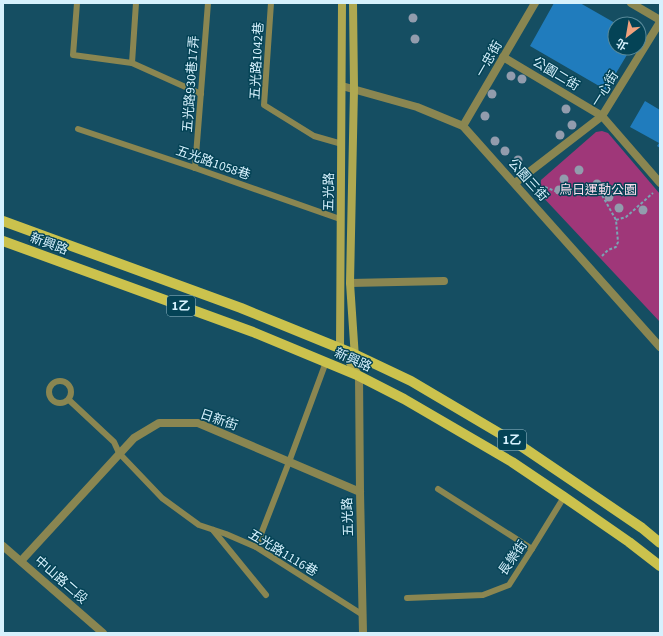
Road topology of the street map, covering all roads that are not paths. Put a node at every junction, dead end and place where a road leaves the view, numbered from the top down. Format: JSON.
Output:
{"nodes":[{"id":1,"x":77,"y":3,"type":"edge"},
{"id":2,"x":136,"y":3,"type":"edge"},
{"id":3,"x":208,"y":3,"type":"edge"},
{"id":4,"x":271,"y":3,"type":"edge"},
{"id":5,"x":342,"y":3,"type":"edge"},
{"id":6,"x":353,"y":3,"type":"edge"},
{"id":7,"x":535,"y":3,"type":"edge"},
{"id":8,"x":631,"y":3,"type":"edge"},
{"id":9,"x":660,"y":21,"type":"edge"},
{"id":10,"x":504,"y":57,"type":"junction"},
{"id":11,"x":132,"y":63,"type":"junction"},
{"id":12,"x":342,"y":86,"type":"junction"},
{"id":13,"x":354,"y":89,"type":"junction"},
{"id":14,"x":201,"y":94,"type":"junction"},
{"id":15,"x":602,"y":116,"type":"junction"},
{"id":16,"x":463,"y":126,"type":"junction"},
{"id":17,"x":78,"y":129,"type":"dead end"},
{"id":18,"x":342,"y":144,"type":"junction"},
{"id":19,"x":195,"y":168,"type":"junction"},
{"id":20,"x":515,"y":183,"type":"junction"},
{"id":21,"x":660,"y":183,"type":"edge"},
{"id":22,"x":340,"y":219,"type":"junction"},
{"id":23,"x":3,"y":221,"type":"edge"},
{"id":24,"x":3,"y":241,"type":"edge"},
{"id":25,"x":444,"y":281,"type":"dead end"},
{"id":26,"x":350,"y":283,"type":"junction"},
{"id":27,"x":660,"y":347,"type":"edge"},
{"id":28,"x":340,"y":348,"type":"junction"},
{"id":29,"x":354,"y":354,"type":"junction"},
{"id":30,"x":326,"y":362,"type":"junction"},
{"id":31,"x":359,"y":376,"type":"junction"},
{"id":32,"x":69,"y":400,"type":"dead end"},
{"id":33,"x":119,"y":453,"type":"junction"},
{"id":34,"x":290,"y":462,"type":"junction"},
{"id":35,"x":438,"y":489,"type":"dead end"},
{"id":36,"x":360,"y":492,"type":"junction"},
{"id":37,"x":564,"y":496,"type":"junction"},
{"id":38,"x":213,"y":530,"type":"junction"},
{"id":39,"x":660,"y":543,"type":"edge"},
{"id":40,"x":3,"y":546,"type":"edge"},
{"id":41,"x":256,"y":547,"type":"junction"},
{"id":42,"x":532,"y":549,"type":"junction"},
{"id":43,"x":21,"y":561,"type":"junction"},
{"id":44,"x":660,"y":566,"type":"edge"},
{"id":45,"x":266,"y":595,"type":"dead end"},
{"id":46,"x":407,"y":598,"type":"dead end"},
{"id":47,"x":363,"y":616,"type":"junction"},
{"id":48,"x":103,"y":633,"type":"edge"},
{"id":49,"x":363,"y":633,"type":"edge"}],
"edges":[{"from":1,"to":11,"type":"lane"},
{"from":2,"to":11,"type":"lane"},
{"from":3,"to":14,"type":"lane","name":"五光路930巷17弄"},
{"from":4,"to":18,"type":"lane","name":"五光路1042巷"},
{"from":5,"to":12,"type":"main road","name":"五光路"},
{"from":6,"to":13,"type":"main road","name":"五光路"},
{"from":7,"to":10,"type":"street","name":"一忠街"},
{"from":8,"to":9,"type":"street"},
{"from":9,"to":15,"type":"street","name":"一心街"},
{"from":10,"to":15,"type":"street","name":"公園二街"},
{"from":10,"to":16,"type":"street","name":"一忠街"},
{"from":11,"to":14,"type":"lane"},
{"from":12,"to":13,"type":"street","name":"公園三街"},
{"from":12,"to":18,"type":"main road","name":"五光路"},
{"from":13,"to":16,"type":"street","name":"公園三街"},
{"from":13,"to":26,"type":"main road","name":"五光路"},
{"from":14,"to":19,"type":"lane","name":"五光路930巷17弄"},
{"from":15,"to":20,"type":"street","name":"一心街"},
{"from":15,"to":21,"type":"street","name":"公園二街"},
{"from":16,"to":20,"type":"street","name":"公園三街"},
{"from":17,"to":19,"type":"lane","name":"五光路1058巷"},
{"from":18,"to":22,"type":"main road","name":"五光路"},
{"from":19,"to":22,"type":"lane","name":"五光路1058巷"},
{"from":20,"to":27,"type":"street","name":"公園三街"},
{"from":22,"to":28,"type":"main road","name":"五光路"},
{"from":23,"to":28,"type":"main road","name":"新興路","number":"1乙"},
{"from":24,"to":30,"type":"main road","name":"新興路","number":"1乙"},
{"from":25,"to":26,"type":"street"},
{"from":26,"to":29,"type":"main road","name":"五光路"},
{"from":28,"to":29,"type":"main road","name":"新興路","number":"1乙"},
{"from":28,"to":31,"type":"main road"},
{"from":29,"to":31,"type":"main road","name":"五光路"},
{"from":29,"to":39,"type":"main road","name":"新興路","number":"1乙"},
{"from":30,"to":31,"type":"main road","name":"新興路","number":"1乙"},
{"from":30,"to":34,"type":"lane"},
{"from":31,"to":36,"type":"street","name":"五光路"},
{"from":31,"to":37,"type":"main road","name":"新興路","number":"1乙"},
{"from":32,"to":33,"type":"lane","name":"五光路1116巷"},
{"from":33,"to":34,"type":"street","name":"日新街"},
{"from":33,"to":38,"type":"lane","name":"五光路1116巷"},
{"from":33,"to":43,"type":"street","name":"日新街"},
{"from":34,"to":36,"type":"street","name":"日新街"},
{"from":34,"to":41,"type":"lane"},
{"from":35,"to":42,"type":"lane"},
{"from":36,"to":47,"type":"street","name":"五光路"},
{"from":37,"to":42,"type":"lane","name":"長樂街"},
{"from":37,"to":44,"type":"main road","name":"新興路","number":"1乙"},
{"from":38,"to":41,"type":"lane","name":"五光路1116巷"},
{"from":38,"to":45,"type":"lane"},
{"from":40,"to":43,"type":"street","name":"中山路二段"},
{"from":41,"to":47,"type":"lane","name":"五光路1116巷"},
{"from":42,"to":46,"type":"lane","name":"長樂街"},
{"from":43,"to":48,"type":"street","name":"中山路二段"},
{"from":47,"to":49,"type":"street","name":"五光路"}]}
